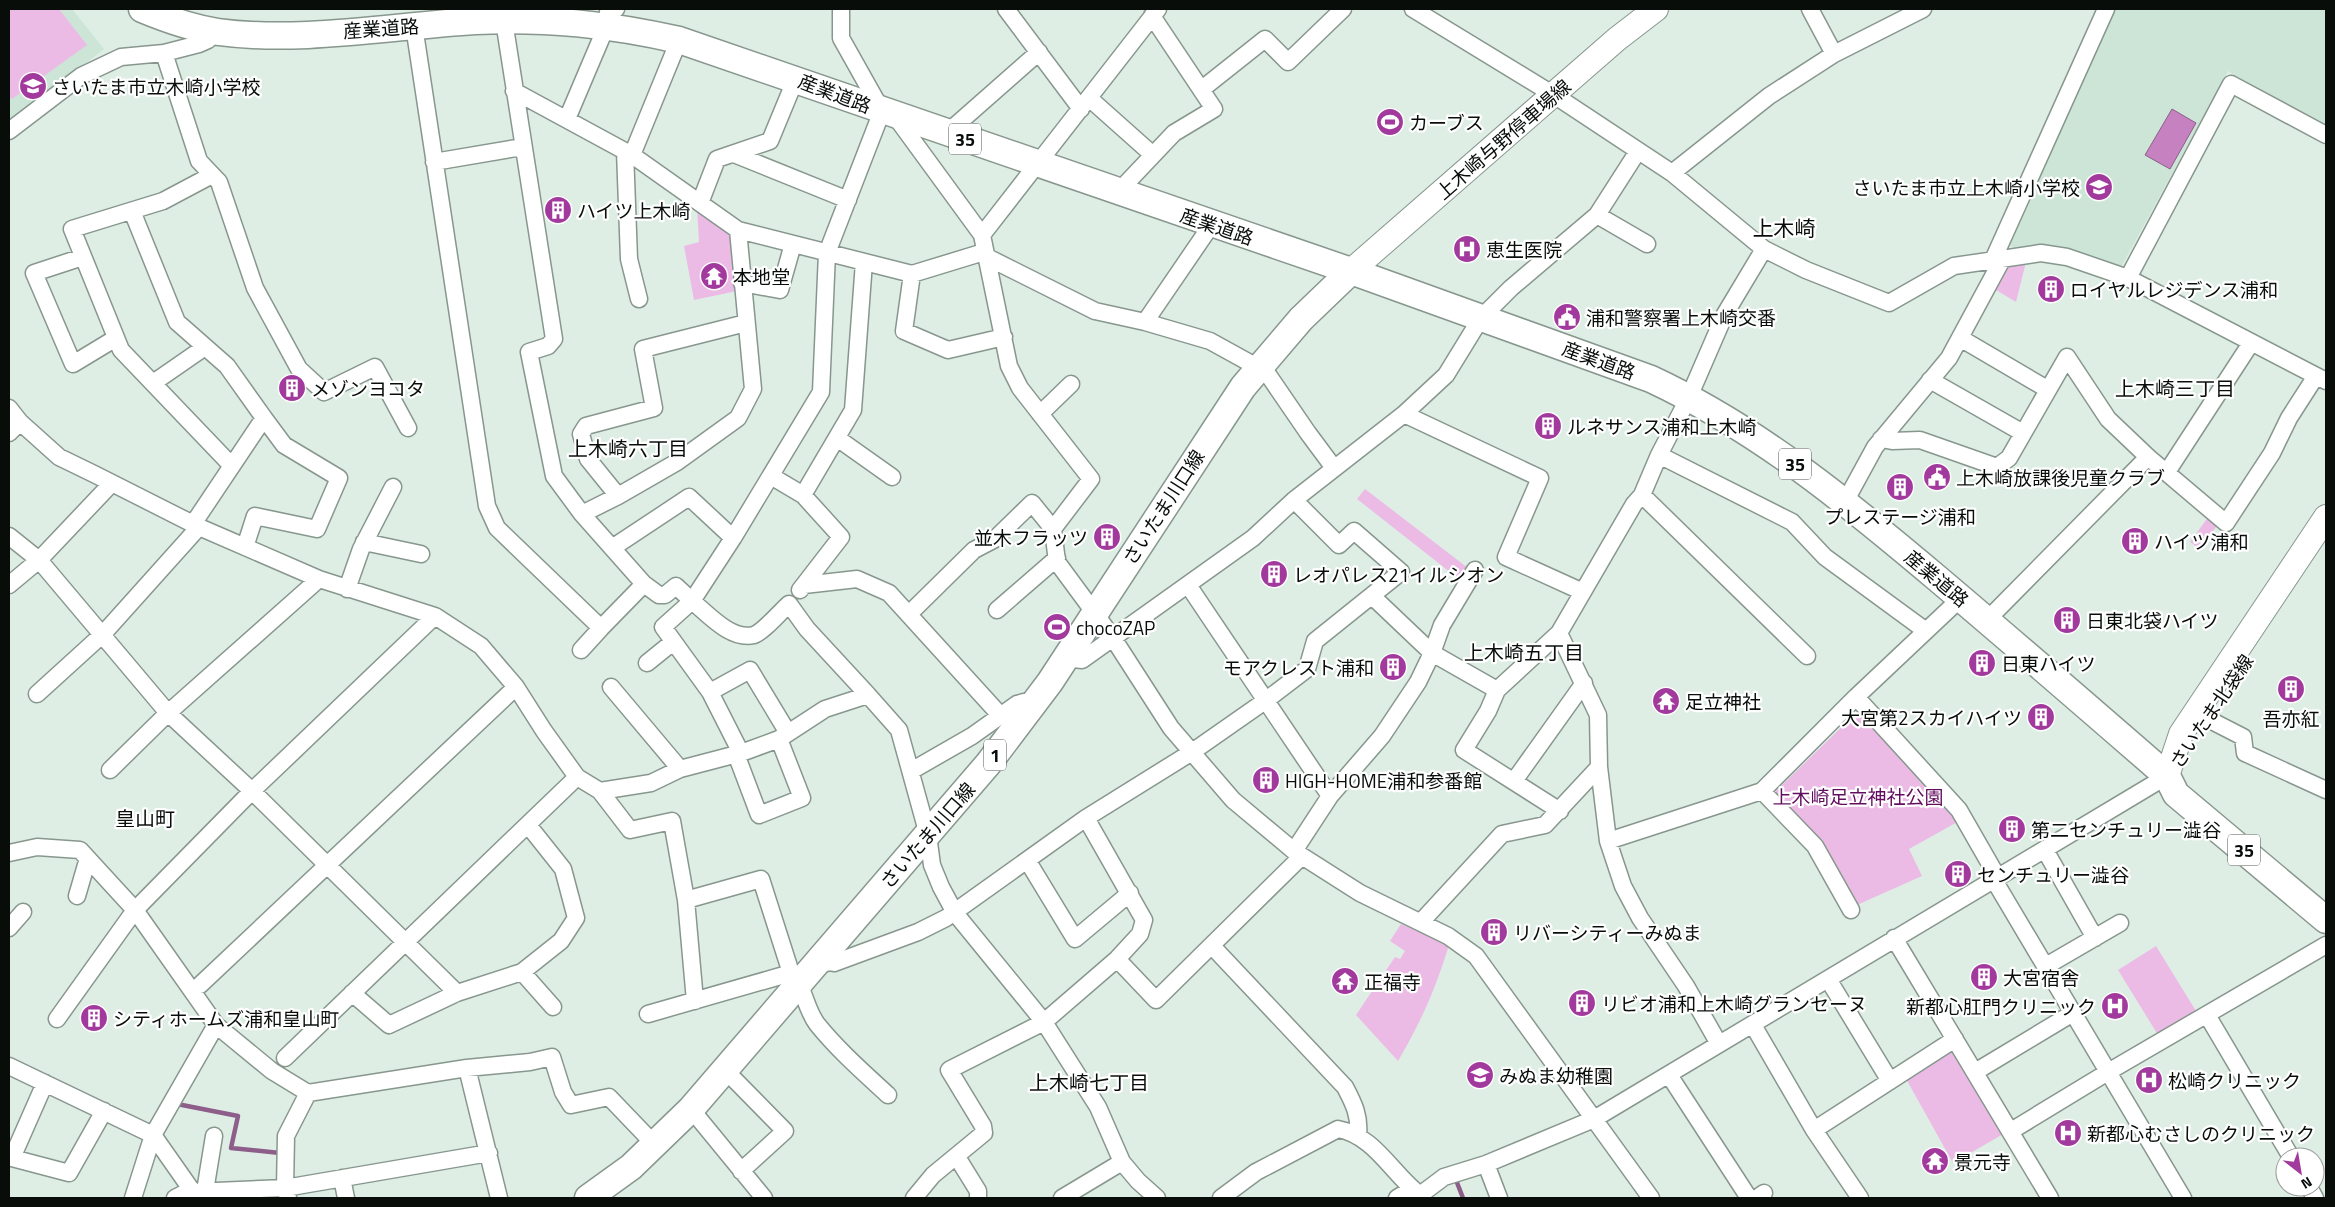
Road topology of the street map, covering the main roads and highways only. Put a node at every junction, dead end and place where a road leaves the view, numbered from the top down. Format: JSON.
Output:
{"nodes":[{"id":1,"x":142,"y":9,"type":"edge"},
{"id":2,"x":1645,"y":12,"type":"edge"},
{"id":3,"x":546,"y":14,"type":"edge"},
{"id":4,"x":501,"y":15,"type":"edge"},
{"id":5,"x":445,"y":16,"type":"edge"},
{"id":6,"x":611,"y":18,"type":"edge"},
{"id":7,"x":1351,"y":272,"type":"junction"},
{"id":8,"x":2326,"y":517,"type":"edge"},
{"id":9,"x":2326,"y":542,"type":"edge"},
{"id":10,"x":2167,"y":776,"type":"junction"},
{"id":11,"x":2326,"y":901,"type":"edge"},
{"id":12,"x":2326,"y":920,"type":"edge"},
{"id":13,"x":599,"y":1195,"type":"edge"}],
"edges":[{"from":1,"to":5,"type":"main road","name":"産業道路","number":"35"},
{"from":2,"to":7,"type":"main road","name":"上木崎与野停車場線"},
{"from":3,"to":4,"type":"main road","name":"産業道路","number":"35"},
{"from":3,"to":6,"type":"main road","name":"産業道路","number":"35"},
{"from":4,"to":5,"type":"main road","name":"産業道路","number":"35"},
{"from":6,"to":7,"type":"main road","name":"産業道路","number":"35"},
{"from":7,"to":10,"type":"main road","name":"産業道路","number":"35"},
{"from":7,"to":13,"type":"main road","name":"さいたま川口線","number":"1"},
{"from":8,"to":10,"type":"main road","name":"さいたま北袋線"},
{"from":9,"to":10,"type":"main road","name":"さいたま北袋線"},
{"from":10,"to":11,"type":"main road","name":"産業道路","number":"35"},
{"from":10,"to":12,"type":"main road","name":"産業道路","number":"35"}]}
